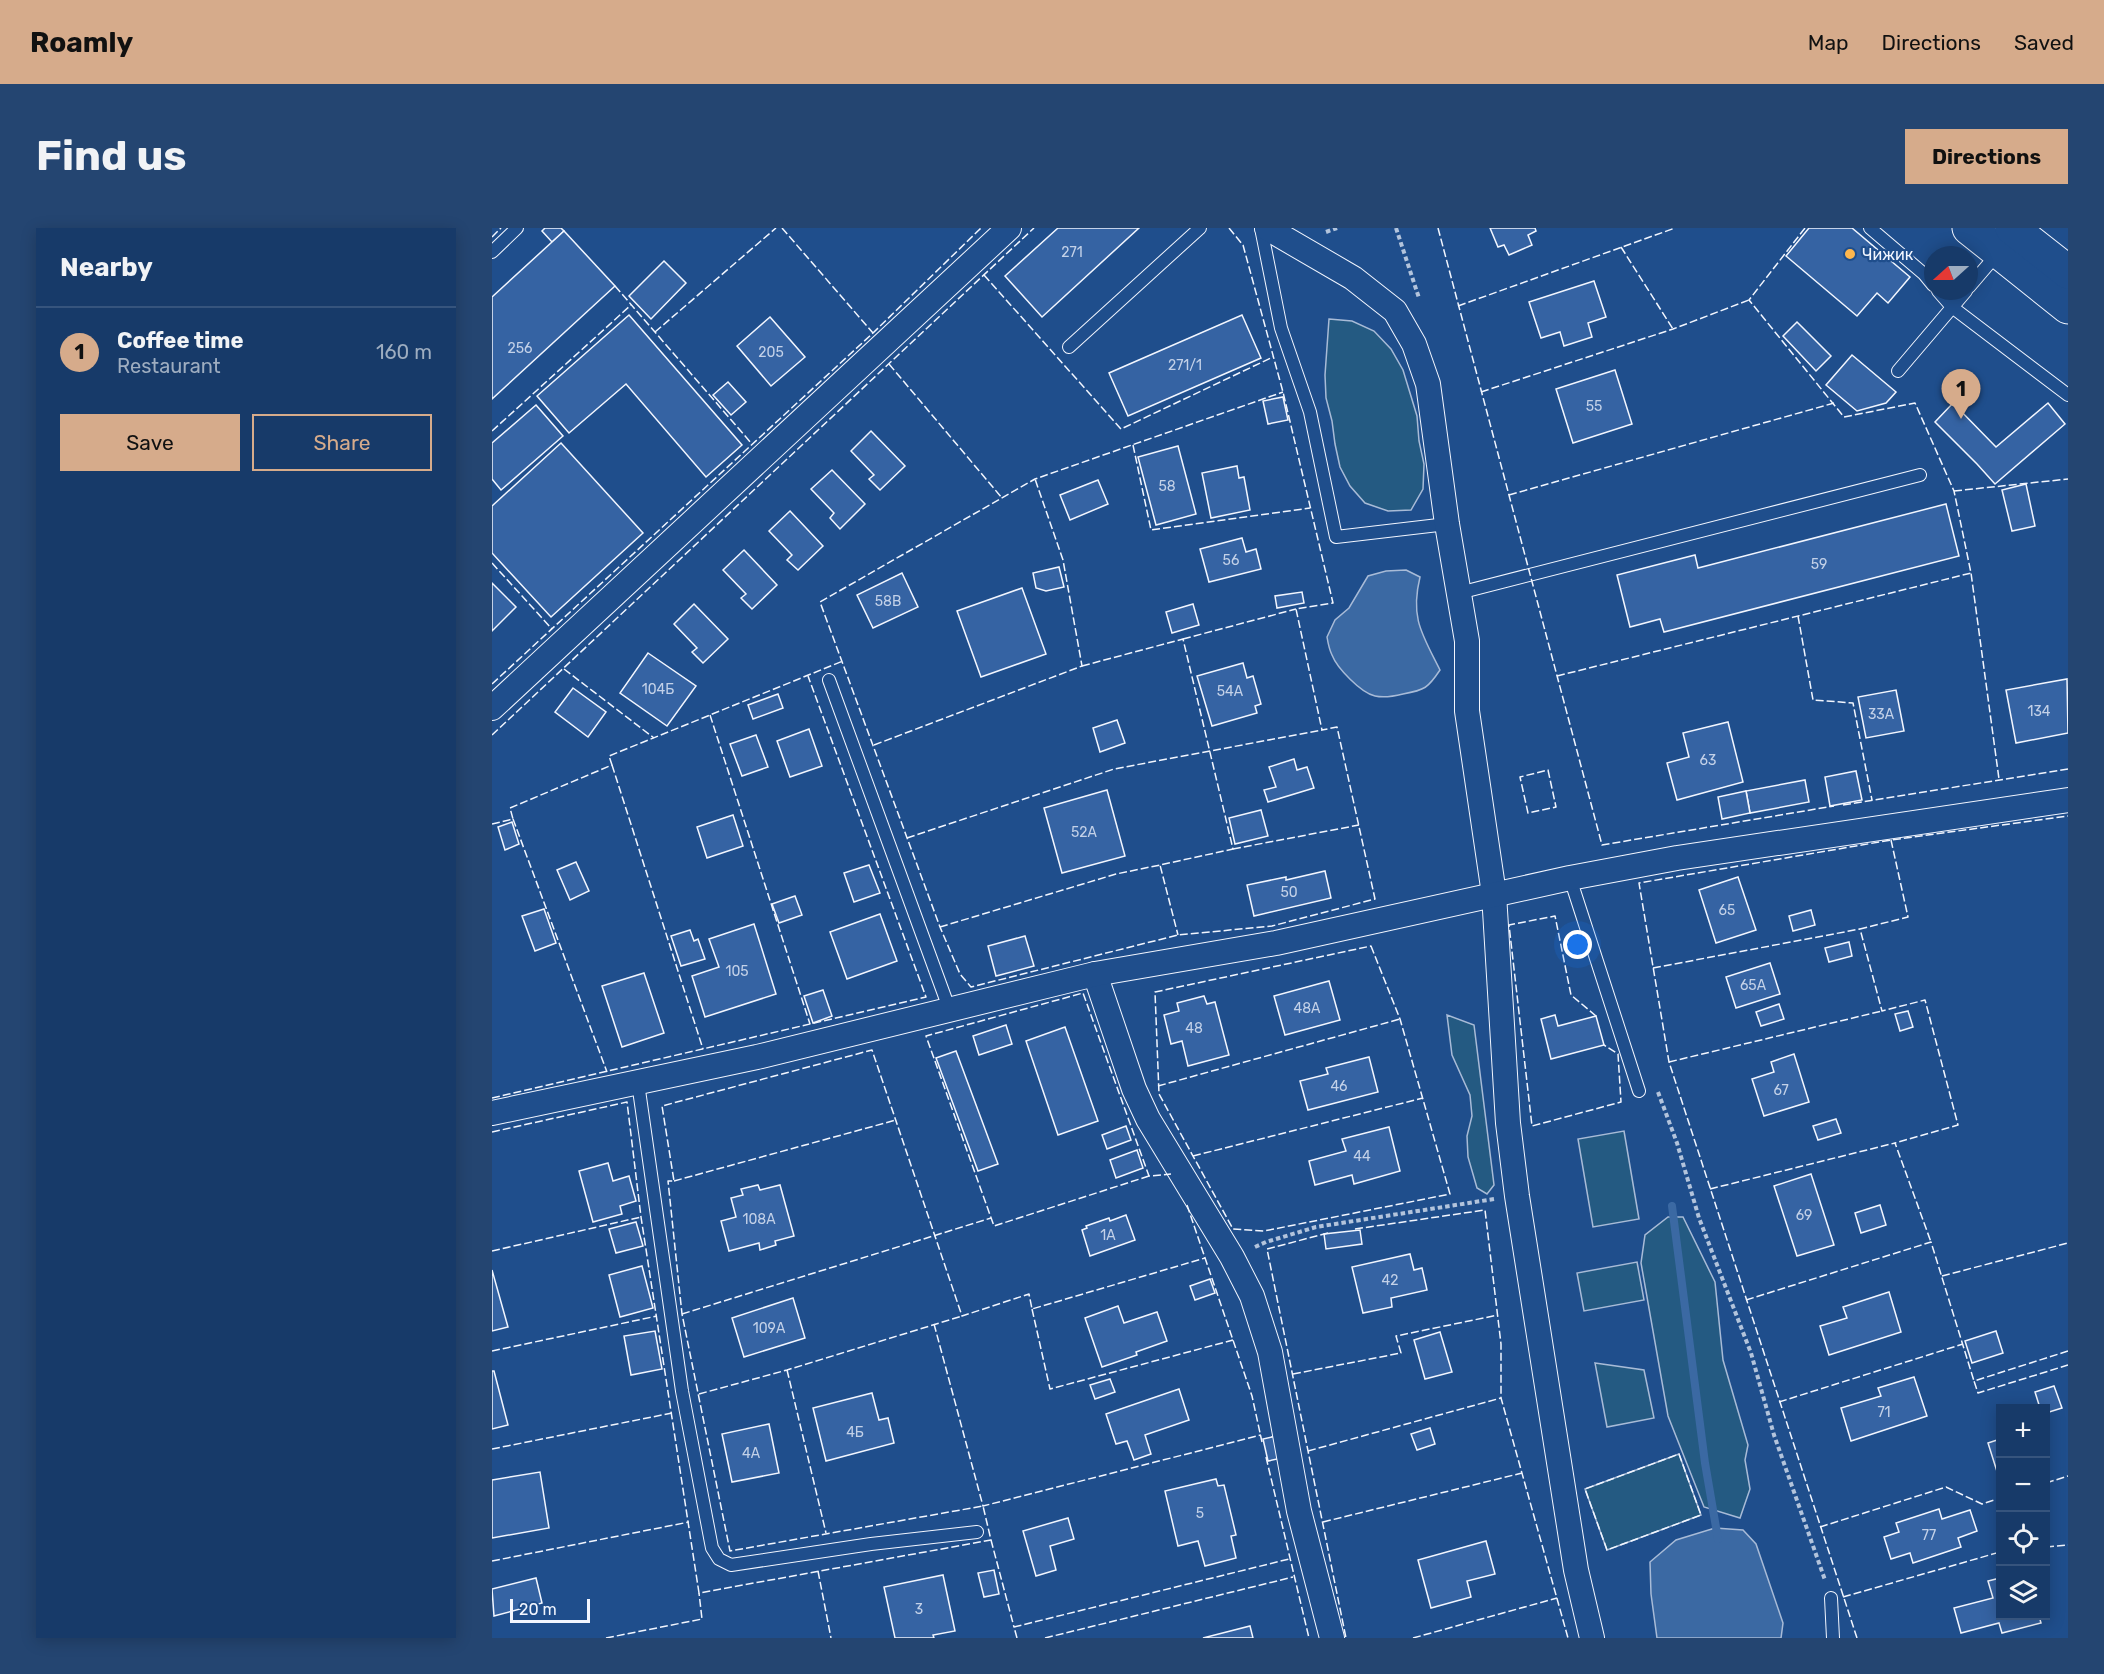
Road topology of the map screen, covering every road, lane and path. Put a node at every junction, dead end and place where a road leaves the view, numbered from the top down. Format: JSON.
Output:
{"nodes":[{"id":1,"x":517,"y":228,"type":"edge"},
{"id":2,"x":1009,"y":228,"type":"edge"},
{"id":3,"x":1200,"y":228,"type":"edge"},
{"id":4,"x":1261,"y":228,"type":"edge"},
{"id":5,"x":1267,"y":228,"type":"edge"},
{"id":6,"x":1870,"y":228,"type":"edge"},
{"id":7,"x":1969,"y":228,"type":"edge"},
{"id":8,"x":2005,"y":240,"type":"edge"},
{"id":9,"x":492,"y":252,"type":"edge"},
{"id":10,"x":2068,"y":272,"type":"edge"},
{"id":11,"x":1924,"y":274,"type":"edge"},
{"id":12,"x":1978,"y":275,"type":"edge"},
{"id":13,"x":1946,"y":300,"type":"edge"},
{"id":14,"x":1958,"y":300,"type":"edge"},
{"id":15,"x":1952,"y":307,"type":"junction"},
{"id":16,"x":2068,"y":307,"type":"edge"},
{"id":17,"x":1069,"y":347,"type":"dead end"},
{"id":18,"x":1898,"y":371,"type":"dead end"},
{"id":19,"x":2068,"y":395,"type":"edge"},
{"id":20,"x":1920,"y":475,"type":"dead end"},
{"id":21,"x":1447,"y":524,"type":"junction"},
{"id":22,"x":1459,"y":593,"type":"junction"},
{"id":23,"x":829,"y":680,"type":"dead end"},
{"id":24,"x":492,"y":708,"type":"edge"},
{"id":25,"x":2068,"y":800,"type":"edge"},
{"id":26,"x":1569,"y":878,"type":"junction"},
{"id":27,"x":1494,"y":894,"type":"junction"},
{"id":28,"x":1095,"y":974,"type":"junction"},
{"id":29,"x":949,"y":1008,"type":"junction"},
{"id":30,"x":638,"y":1083,"type":"junction"},
{"id":31,"x":1639,"y":1091,"type":"joint"},
{"id":32,"x":492,"y":1113,"type":"edge"},
{"id":33,"x":1517,"y":1196,"type":"junction"},
{"id":34,"x":1232,"y":1257,"type":"junction"},
{"id":35,"x":977,"y":1532,"type":"dead end"},
{"id":36,"x":1831,"y":1598,"type":"joint"},
{"id":37,"x":1332,"y":1638,"type":"edge"},
{"id":38,"x":1592,"y":1638,"type":"edge"},
{"id":39,"x":1833,"y":1638,"type":"edge"}],
"edges":[{"from":1,"to":9,"type":"lane"},
{"from":2,"to":24,"type":"street"},
{"from":3,"to":17,"type":"lane"},
{"from":4,"to":21,"type":"lane"},
{"from":5,"to":21,"type":"street"},
{"from":6,"to":11,"type":"lane"},
{"from":7,"to":8,"type":"main road"},
{"from":8,"to":10,"type":"main road"},
{"from":8,"to":12,"type":"lane"},
{"from":8,"to":16,"type":"main road"},
{"from":13,"to":15,"type":"lane"},
{"from":14,"to":15,"type":"lane"},
{"from":15,"to":18,"type":"lane"},
{"from":15,"to":19,"type":"lane"},
{"from":20,"to":22,"type":"lane"},
{"from":21,"to":22,"type":"street"},
{"from":22,"to":27,"type":"street"},
{"from":23,"to":29,"type":"lane"},
{"from":25,"to":26,"type":"street"},
{"from":26,"to":27,"type":"street"},
{"from":26,"to":31,"type":"lane"},
{"from":27,"to":28,"type":"street"},
{"from":27,"to":33,"type":"street"},
{"from":28,"to":29,"type":"street"},
{"from":28,"to":34,"type":"street"},
{"from":29,"to":30,"type":"street"},
{"from":30,"to":32,"type":"street"},
{"from":30,"to":35,"type":"lane"},
{"from":31,"to":36,"type":"path"},
{"from":33,"to":34,"type":"path"},
{"from":33,"to":38,"type":"street"},
{"from":34,"to":37,"type":"street"},
{"from":36,"to":39,"type":"lane"}]}
